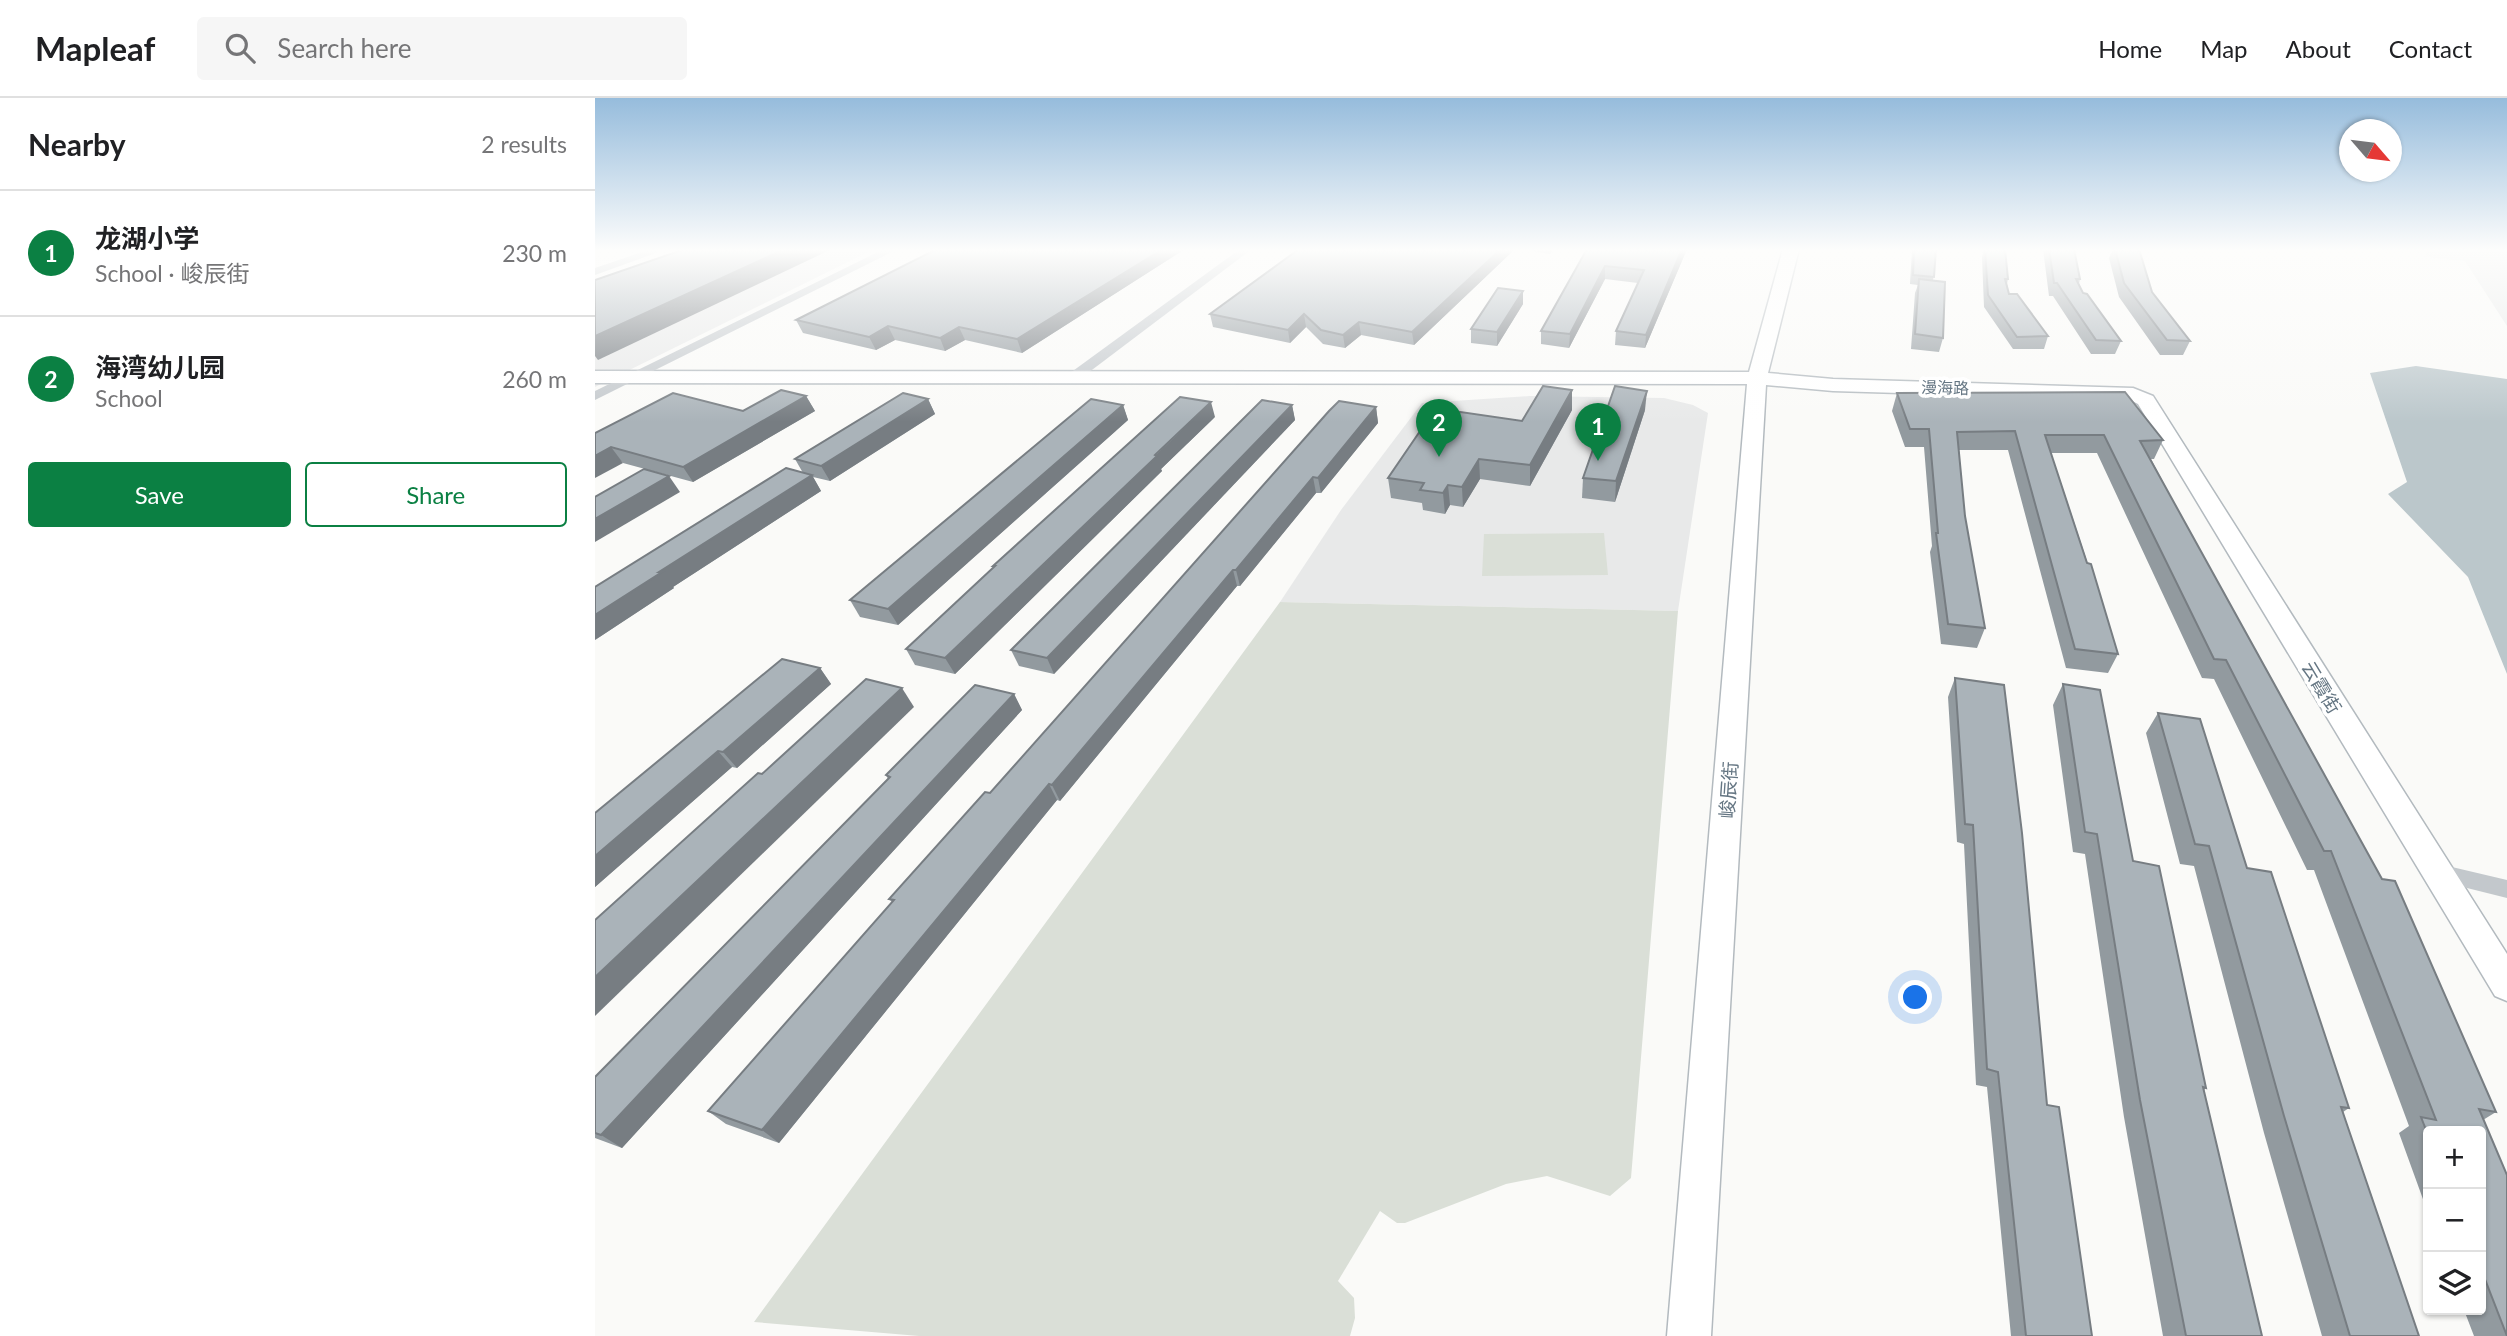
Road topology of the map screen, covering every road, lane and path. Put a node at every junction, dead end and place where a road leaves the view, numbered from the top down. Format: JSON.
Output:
{"nodes":[{"id":1,"x":776,"y":307,"type":"edge"},
{"id":2,"x":1169,"y":307,"type":"edge"},
{"id":3,"x":1776,"y":307,"type":"edge"},
{"id":4,"x":595,"y":377,"type":"edge"},
{"id":5,"x":633,"y":377,"type":"junction"},
{"id":6,"x":1757,"y":378,"type":"junction"},
{"id":7,"x":1071,"y":379,"type":"junction"},
{"id":8,"x":2133,"y":394,"type":"joint"},
{"id":9,"x":595,"y":396,"type":"edge"},
{"id":10,"x":2435,"y":872,"type":"junction"},
{"id":11,"x":2507,"y":889,"type":"edge"},
{"id":12,"x":2507,"y":985,"type":"edge"},
{"id":13,"x":1689,"y":1336,"type":"edge"}],
"edges":[{"from":1,"to":5,"type":"street"},
{"from":2,"to":7,"type":"street"},
{"from":3,"to":6,"type":"street","name":"峻辰街"},
{"from":4,"to":5,"type":"street","name":"漫海路"},
{"from":5,"to":7,"type":"street","name":"漫海路"},
{"from":5,"to":9,"type":"street"},
{"from":6,"to":7,"type":"street","name":"漫海路"},
{"from":6,"to":8,"type":"street","name":"漫海路"},
{"from":6,"to":13,"type":"street","name":"峻辰街"},
{"from":8,"to":10,"type":"street","name":"云霞街"},
{"from":10,"to":11,"type":"street"},
{"from":10,"to":12,"type":"street","name":"云霞街"}]}
